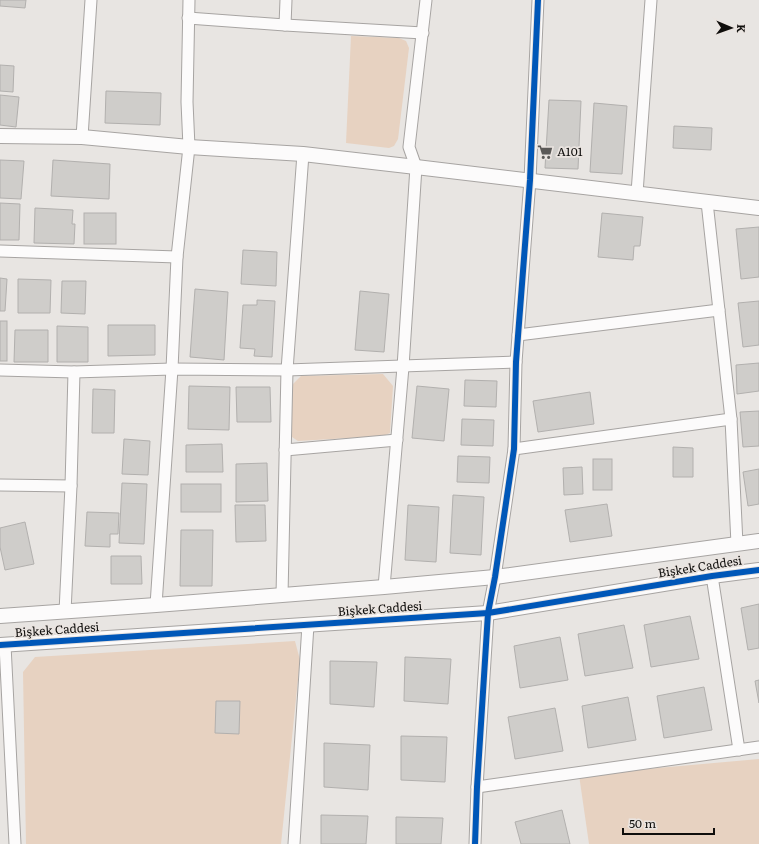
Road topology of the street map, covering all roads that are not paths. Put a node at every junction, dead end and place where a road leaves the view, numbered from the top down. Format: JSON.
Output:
{"nodes":[{"id":1,"x":91,"y":0,"type":"edge"},
{"id":2,"x":190,"y":0,"type":"edge"},
{"id":3,"x":286,"y":0,"type":"edge"},
{"id":4,"x":426,"y":0,"type":"edge"},
{"id":5,"x":538,"y":0,"type":"edge"},
{"id":6,"x":651,"y":0,"type":"edge"},
{"id":7,"x":188,"y":18,"type":"junction"},
{"id":8,"x":285,"y":25,"type":"junction"},
{"id":9,"x":423,"y":33,"type":"junction"},
{"id":10,"x":0,"y":136,"type":"edge"},
{"id":11,"x":82,"y":137,"type":"junction"},
{"id":12,"x":189,"y":147,"type":"junction"},
{"id":13,"x":303,"y":154,"type":"junction"},
{"id":14,"x":416,"y":167,"type":"junction"},
{"id":15,"x":530,"y":180,"type":"junction"},
{"id":16,"x":637,"y":193,"type":"junction"},
{"id":17,"x":707,"y":202,"type":"junction"},
{"id":18,"x":759,"y":208,"type":"edge"},
{"id":19,"x":0,"y":251,"type":"edge"},
{"id":20,"x":177,"y":257,"type":"junction"},
{"id":21,"x":719,"y":310,"type":"junction"},
{"id":22,"x":518,"y":335,"type":"junction"},
{"id":23,"x":516,"y":362,"type":"junction"},
{"id":24,"x":402,"y":367,"type":"junction"},
{"id":25,"x":172,"y":369,"type":"junction"},
{"id":26,"x":0,"y":370,"type":"edge"},
{"id":27,"x":287,"y":370,"type":"junction"},
{"id":28,"x":74,"y":372,"type":"junction"},
{"id":29,"x":731,"y":419,"type":"junction"},
{"id":30,"x":397,"y":440,"type":"junction"},
{"id":31,"x":514,"y":449,"type":"junction"},
{"id":32,"x":285,"y":450,"type":"junction"},
{"id":33,"x":0,"y":485,"type":"edge"},
{"id":34,"x":71,"y":486,"type":"junction"},
{"id":35,"x":759,"y":541,"type":"edge"},
{"id":36,"x":737,"y":544,"type":"junction"},
{"id":37,"x":759,"y":570,"type":"edge"},
{"id":38,"x":712,"y":576,"type":"junction"},
{"id":39,"x":495,"y":577,"type":"junction"},
{"id":40,"x":384,"y":587,"type":"junction"},
{"id":41,"x":282,"y":595,"type":"junction"},
{"id":42,"x":156,"y":605,"type":"junction"},
{"id":43,"x":66,"y":612,"type":"junction"},
{"id":44,"x":488,"y":613,"type":"junction"},
{"id":45,"x":0,"y":616,"type":"edge"},
{"id":46,"x":308,"y":625,"type":"junction"},
{"id":47,"x":3,"y":645,"type":"edge"},
{"id":48,"x":759,"y":747,"type":"edge"},
{"id":49,"x":739,"y":750,"type":"junction"},
{"id":50,"x":477,"y":787,"type":"junction"},
{"id":51,"x":15,"y":844,"type":"edge"},
{"id":52,"x":294,"y":844,"type":"edge"},
{"id":53,"x":475,"y":844,"type":"edge"}],
"edges":[{"from":1,"to":11,"type":"street"},
{"from":2,"to":7,"type":"street"},
{"from":3,"to":8,"type":"street"},
{"from":4,"to":9,"type":"street"},
{"from":5,"to":15,"type":"street"},
{"from":6,"to":16,"type":"street"},
{"from":7,"to":8,"type":"street"},
{"from":7,"to":12,"type":"street"},
{"from":8,"to":9,"type":"street"},
{"from":9,"to":14,"type":"street"},
{"from":10,"to":11,"type":"street"},
{"from":11,"to":12,"type":"street"},
{"from":12,"to":13,"type":"street"},
{"from":12,"to":20,"type":"street"},
{"from":13,"to":14,"type":"street"},
{"from":13,"to":27,"type":"street"},
{"from":14,"to":15,"type":"street"},
{"from":14,"to":24,"type":"street"},
{"from":15,"to":16,"type":"street"},
{"from":15,"to":22,"type":"street"},
{"from":16,"to":17,"type":"street"},
{"from":17,"to":18,"type":"street"},
{"from":17,"to":21,"type":"street"},
{"from":19,"to":20,"type":"street"},
{"from":20,"to":25,"type":"street"},
{"from":21,"to":22,"type":"street"},
{"from":21,"to":29,"type":"street"},
{"from":22,"to":23,"type":"street"},
{"from":23,"to":24,"type":"street"},
{"from":23,"to":31,"type":"street"},
{"from":24,"to":27,"type":"street"},
{"from":24,"to":30,"type":"street"},
{"from":25,"to":27,"type":"street"},
{"from":25,"to":28,"type":"street"},
{"from":25,"to":42,"type":"street"},
{"from":26,"to":28,"type":"street"},
{"from":27,"to":32,"type":"street"},
{"from":28,"to":34,"type":"street"},
{"from":29,"to":31,"type":"street"},
{"from":29,"to":36,"type":"street"},
{"from":30,"to":32,"type":"street"},
{"from":30,"to":40,"type":"street"},
{"from":31,"to":39,"type":"street"},
{"from":32,"to":41,"type":"street"},
{"from":33,"to":34,"type":"street"},
{"from":34,"to":43,"type":"street"},
{"from":35,"to":36,"type":"street","name":"Bişkek Caddesi"},
{"from":36,"to":39,"type":"street","name":"Bişkek Caddesi"},
{"from":37,"to":38,"type":"street","name":"Bişkek Caddesi"},
{"from":38,"to":44,"type":"street","name":"Bişkek Caddesi"},
{"from":38,"to":49,"type":"street"},
{"from":39,"to":40,"type":"street","name":"Bişkek Caddesi"},
{"from":39,"to":44,"type":"street"},
{"from":40,"to":41,"type":"street","name":"Bişkek Caddesi"},
{"from":41,"to":42,"type":"street","name":"Bişkek Caddesi"},
{"from":42,"to":43,"type":"street","name":"Bişkek Caddesi"},
{"from":43,"to":45,"type":"street","name":"Bişkek Caddesi"},
{"from":44,"to":46,"type":"street","name":"Bişkek Caddesi"},
{"from":44,"to":50,"type":"street"},
{"from":46,"to":47,"type":"street","name":"Bişkek Caddesi"},
{"from":46,"to":52,"type":"street"},
{"from":47,"to":51,"type":"street"},
{"from":48,"to":49,"type":"street"},
{"from":49,"to":50,"type":"street"},
{"from":50,"to":53,"type":"street"}]}
